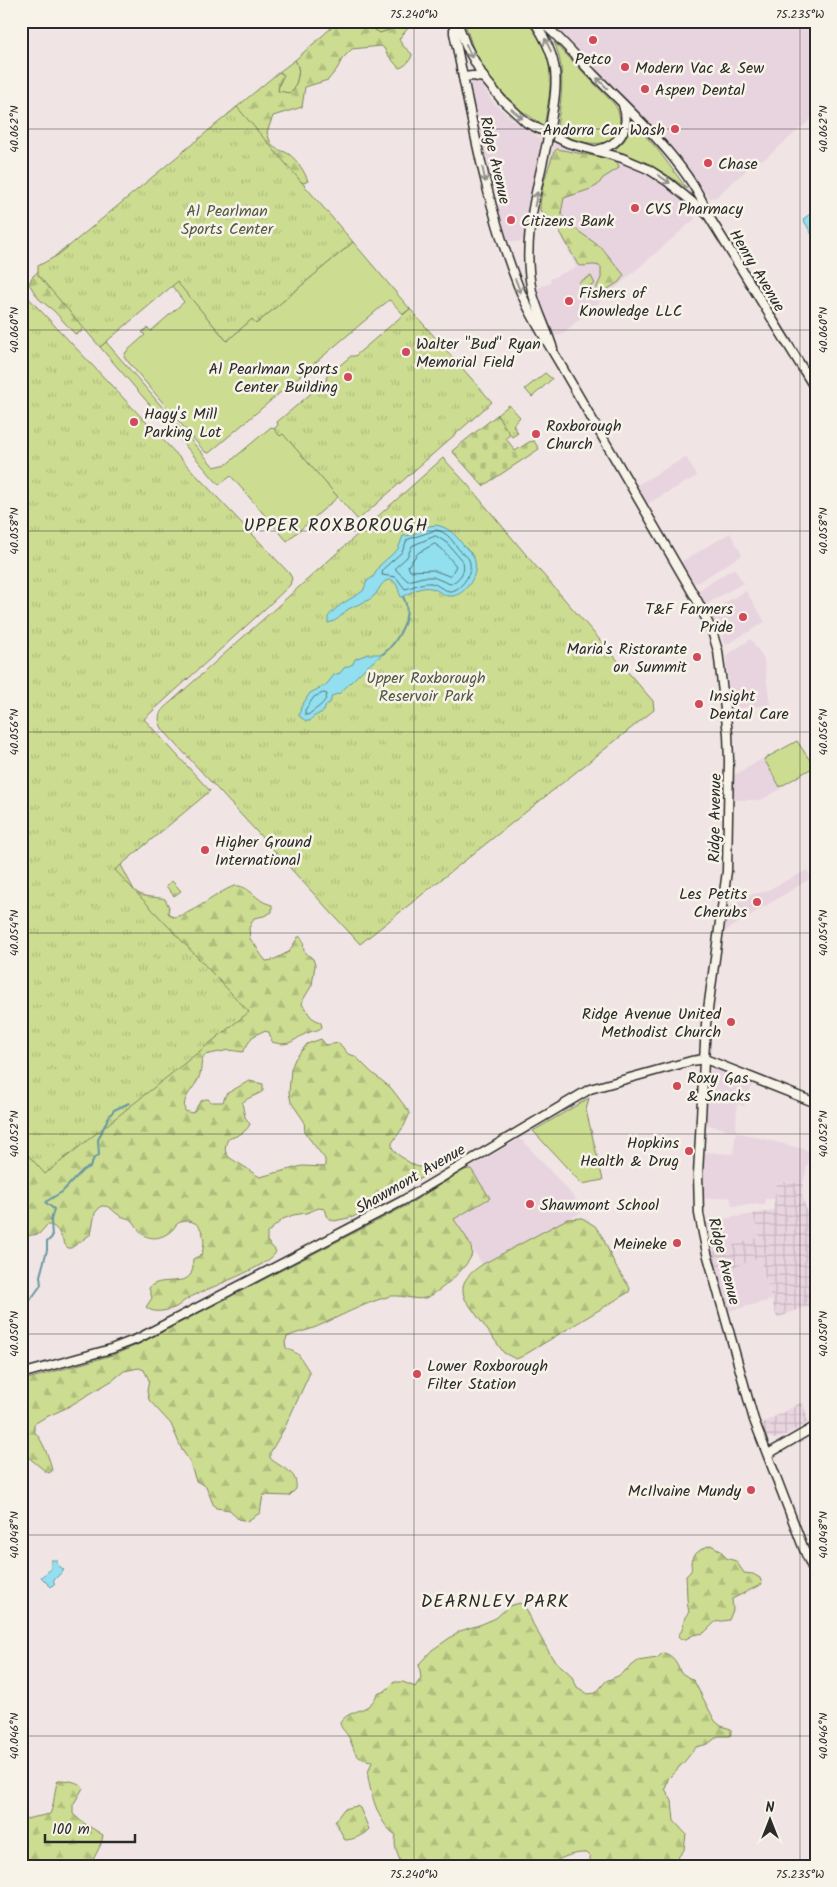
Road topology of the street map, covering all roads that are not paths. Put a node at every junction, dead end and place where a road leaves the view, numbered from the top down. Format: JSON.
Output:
{"nodes":[{"id":1,"x":455,"y":21,"type":"edge"},
{"id":2,"x":534,"y":21,"type":"edge"},
{"id":3,"x":540,"y":21,"type":"edge"},
{"id":4,"x":463,"y":77,"type":"junction"},
{"id":5,"x":484,"y":78,"type":"junction"},
{"id":6,"x":622,"y":104,"type":"junction"},
{"id":7,"x":595,"y":151,"type":"junction"},
{"id":8,"x":708,"y":215,"type":"junction"},
{"id":9,"x":554,"y":353,"type":"junction"},
{"id":10,"x":816,"y":390,"type":"edge"},
{"id":11,"x":704,"y":1059,"type":"junction"},
{"id":12,"x":816,"y":1103,"type":"edge"},
{"id":13,"x":21,"y":1374,"type":"edge"},
{"id":14,"x":816,"y":1426,"type":"edge"},
{"id":15,"x":768,"y":1454,"type":"junction"},
{"id":16,"x":816,"y":1576,"type":"edge"}],
"edges":[{"from":1,"to":4,"type":"main road","name":"Ridge Avenue"},
{"from":1,"to":5,"type":"main road","name":"Henry Avenue","one_way":true},
{"from":9,"to":2,"type":"main road","name":"Ridge Avenue","one_way":true,"bridge":true},
{"from":6,"to":3,"type":"main road","name":"Henry Avenue","one_way":true},
{"from":4,"to":5,"type":"main road"},
{"from":4,"to":9,"type":"main road","name":"Ridge Avenue","one_way":true},
{"from":5,"to":7,"type":"main road","name":"Henry Avenue","one_way":true},
{"from":6,"to":7,"type":"main road"},
{"from":6,"to":8,"type":"main road","name":"Henry Avenue"},
{"from":7,"to":8,"type":"main road","name":"Henry Avenue","one_way":true},
{"from":8,"to":10,"type":"main road","name":"Henry Avenue"},
{"from":9,"to":11,"type":"main road","name":"Ridge Avenue"},
{"from":11,"to":12,"type":"main road"},
{"from":11,"to":13,"type":"main road","name":"Shawmont Avenue"},
{"from":11,"to":15,"type":"main road","name":"Ridge Avenue"},
{"from":14,"to":15,"type":"main road"},
{"from":15,"to":16,"type":"main road","name":"Ridge Avenue"}]}
